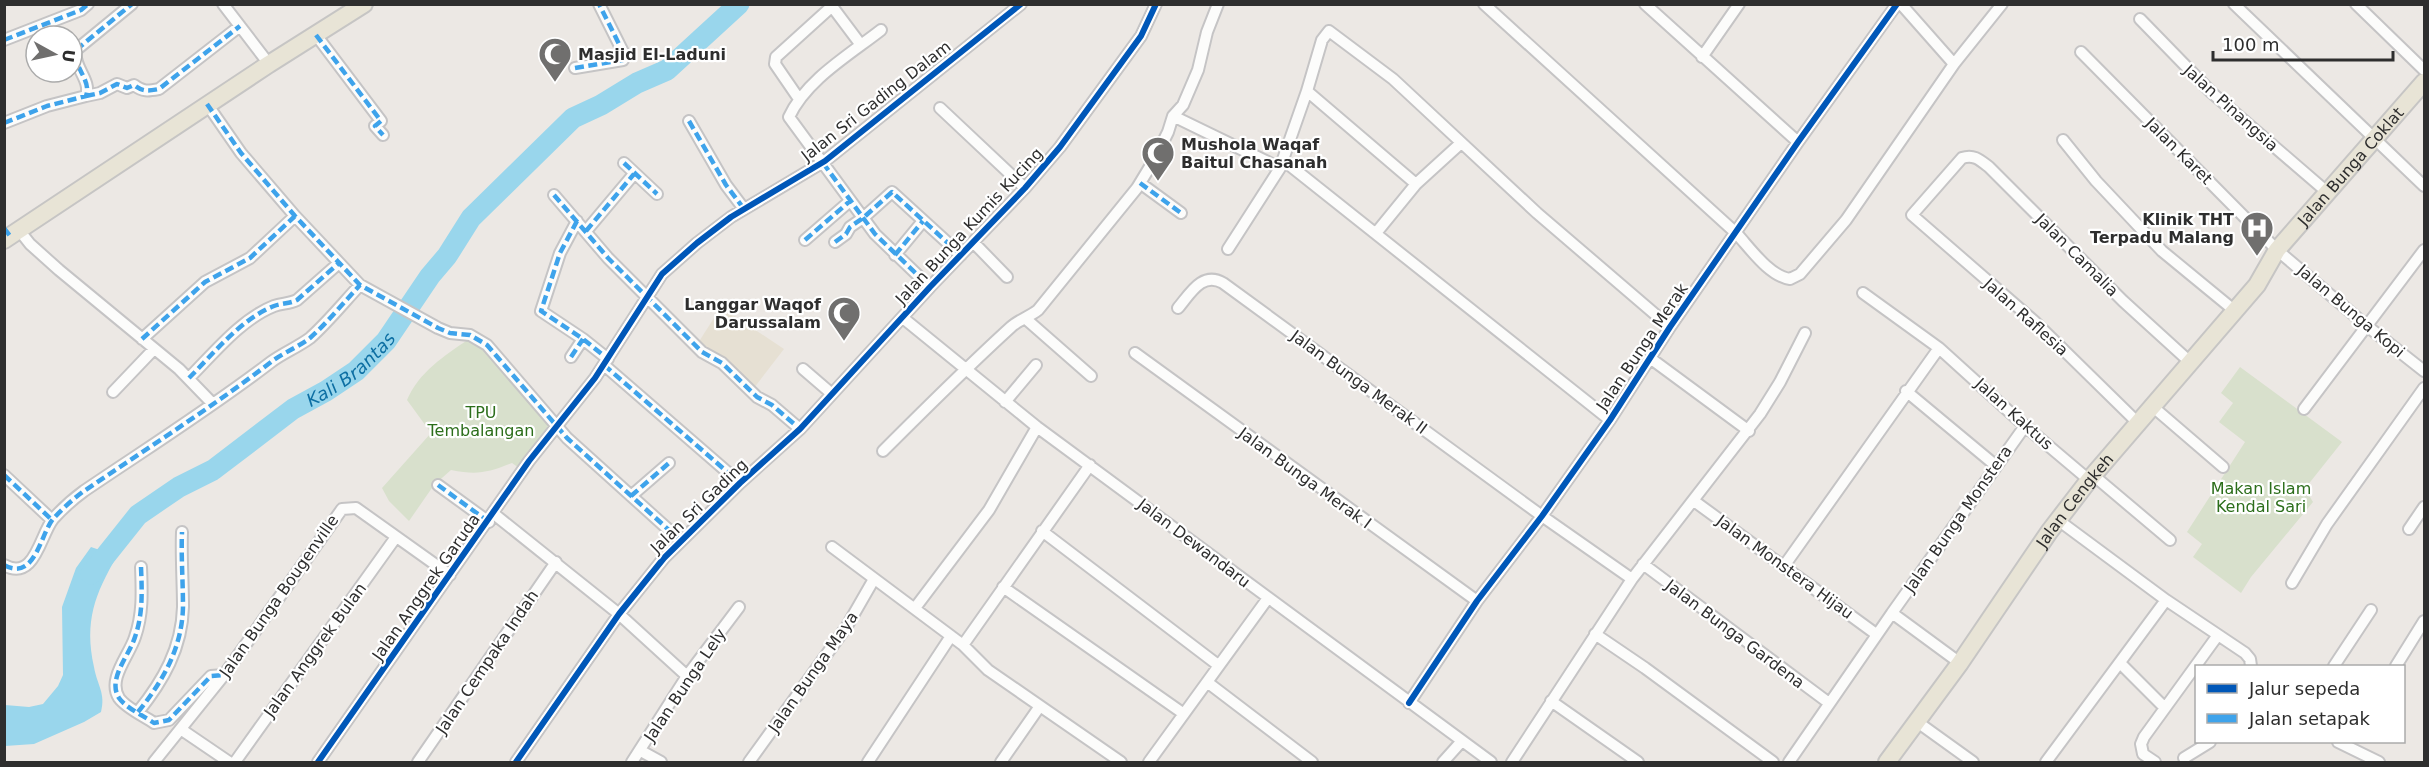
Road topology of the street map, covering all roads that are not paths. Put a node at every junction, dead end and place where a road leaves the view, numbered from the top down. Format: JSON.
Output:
{"nodes":[{"id":1,"x":88,"y":4,"type":"edge"},
{"id":2,"x":132,"y":4,"type":"edge"},
{"id":3,"x":223,"y":4,"type":"edge"},
{"id":4,"x":364,"y":4,"type":"edge"},
{"id":5,"x":598,"y":4,"type":"edge"},
{"id":6,"x":1021,"y":4,"type":"edge"},
{"id":7,"x":1218,"y":4,"type":"edge"},
{"id":8,"x":1484,"y":4,"type":"edge"},
{"id":9,"x":1645,"y":4,"type":"edge"},
{"id":10,"x":1739,"y":4,"type":"edge"},
{"id":11,"x":1899,"y":4,"type":"edge"},
{"id":12,"x":2002,"y":4,"type":"edge"},
{"id":13,"x":2234,"y":4,"type":"edge"},
{"id":14,"x":2356,"y":4,"type":"edge"},
{"id":15,"x":1156,"y":5,"type":"edge"},
{"id":16,"x":2140,"y":19,"type":"dead end"},
{"id":17,"x":240,"y":26,"type":"junction"},
{"id":18,"x":881,"y":30,"type":"dead end"},
{"id":19,"x":316,"y":35,"type":"junction"},
{"id":20,"x":4,"y":40,"type":"edge"},
{"id":21,"x":861,"y":45,"type":"junction"},
{"id":22,"x":2081,"y":52,"type":"dead end"},
{"id":23,"x":1702,"y":57,"type":"junction"},
{"id":24,"x":269,"y":64,"type":"junction"},
{"id":25,"x":1954,"y":64,"type":"junction"},
{"id":26,"x":575,"y":68,"type":"dead end"},
{"id":27,"x":2424,"y":70,"type":"edge"},
{"id":28,"x":2424,"y":82,"type":"edge"},
{"id":29,"x":1307,"y":91,"type":"junction"},
{"id":30,"x":86,"y":96,"type":"junction"},
{"id":31,"x":799,"y":99,"type":"junction"},
{"id":32,"x":207,"y":104,"type":"junction"},
{"id":33,"x":940,"y":108,"type":"dead end"},
{"id":34,"x":1173,"y":116,"type":"junction"},
{"id":35,"x":689,"y":121,"type":"dead end"},
{"id":36,"x":4,"y":123,"type":"edge"},
{"id":37,"x":383,"y":135,"type":"dead end"},
{"id":38,"x":2376,"y":139,"type":"junction"},
{"id":39,"x":2063,"y":140,"type":"dead end"},
{"id":40,"x":1798,"y":142,"type":"junction"},
{"id":41,"x":1461,"y":143,"type":"junction"},
{"id":42,"x":624,"y":163,"type":"dead end"},
{"id":43,"x":823,"y":163,"type":"junction"},
{"id":44,"x":1281,"y":164,"type":"junction"},
{"id":45,"x":634,"y":174,"type":"junction"},
{"id":46,"x":1140,"y":183,"type":"junction"},
{"id":47,"x":1416,"y":184,"type":"junction"},
{"id":48,"x":2424,"y":186,"type":"edge"},
{"id":49,"x":1025,"y":188,"type":"junction"},
{"id":50,"x":2327,"y":192,"type":"junction"},
{"id":51,"x":657,"y":194,"type":"dead end"},
{"id":52,"x":554,"y":195,"type":"dead end"},
{"id":53,"x":850,"y":201,"type":"junction"},
{"id":54,"x":744,"y":209,"type":"junction"},
{"id":55,"x":1182,"y":213,"type":"dead end"},
{"id":56,"x":1912,"y":215,"type":"joint"},
{"id":57,"x":295,"y":216,"type":"junction"},
{"id":58,"x":863,"y":218,"type":"junction"},
{"id":59,"x":577,"y":221,"type":"junction"},
{"id":60,"x":923,"y":221,"type":"junction"},
{"id":61,"x":586,"y":231,"type":"junction"},
{"id":62,"x":10,"y":233,"type":"edge"},
{"id":63,"x":1376,"y":233,"type":"junction"},
{"id":64,"x":1736,"y":233,"type":"junction"},
{"id":65,"x":805,"y":240,"type":"dead end"},
{"id":66,"x":835,"y":242,"type":"dead end"},
{"id":67,"x":973,"y":242,"type":"junction"},
{"id":68,"x":1228,"y":249,"type":"dead end"},
{"id":69,"x":2277,"y":250,"type":"junction"},
{"id":70,"x":2424,"y":250,"type":"edge"},
{"id":71,"x":895,"y":255,"type":"junction"},
{"id":72,"x":961,"y":255,"type":"junction"},
{"id":73,"x":339,"y":263,"type":"junction"},
{"id":74,"x":1007,"y":277,"type":"dead end"},
{"id":75,"x":360,"y":285,"type":"junction"},
{"id":76,"x":930,"y":287,"type":"junction"},
{"id":77,"x":1863,"y":293,"type":"dead end"},
{"id":78,"x":648,"y":296,"type":"junction"},
{"id":79,"x":1178,"y":308,"type":"dead end"},
{"id":80,"x":2235,"y":311,"type":"junction"},
{"id":81,"x":903,"y":318,"type":"junction"},
{"id":82,"x":1026,"y":319,"type":"junction"},
{"id":83,"x":2367,"y":326,"type":"junction"},
{"id":84,"x":1670,"y":327,"type":"junction"},
{"id":85,"x":1805,"y":333,"type":"dead end"},
{"id":86,"x":142,"y":339,"type":"junction"},
{"id":87,"x":583,"y":339,"type":"junction"},
{"id":88,"x":1939,"y":348,"type":"junction"},
{"id":89,"x":154,"y":349,"type":"junction"},
{"id":90,"x":1135,"y":353,"type":"dead end"},
{"id":91,"x":571,"y":357,"type":"dead end"},
{"id":92,"x":1650,"y":358,"type":"junction"},
{"id":93,"x":606,"y":362,"type":"junction"},
{"id":94,"x":2190,"y":362,"type":"junction"},
{"id":95,"x":1036,"y":365,"type":"dead end"},
{"id":96,"x":803,"y":369,"type":"dead end"},
{"id":97,"x":964,"y":369,"type":"junction"},
{"id":98,"x":2424,"y":371,"type":"edge"},
{"id":99,"x":1091,"y":376,"type":"dead end"},
{"id":100,"x":189,"y":378,"type":"junction"},
{"id":101,"x":2424,"y":388,"type":"edge"},
{"id":102,"x":1906,"y":391,"type":"junction"},
{"id":103,"x":112,"y":392,"type":"dead end"},
{"id":104,"x":832,"y":394,"type":"junction"},
{"id":105,"x":1005,"y":402,"type":"junction"},
{"id":106,"x":212,"y":403,"type":"junction"},
{"id":107,"x":2152,"y":406,"type":"junction"},
{"id":108,"x":2304,"y":409,"type":"dead end"},
{"id":109,"x":1610,"y":420,"type":"junction"},
{"id":110,"x":2137,"y":422,"type":"junction"},
{"id":111,"x":2025,"y":426,"type":"junction"},
{"id":112,"x":1038,"y":427,"type":"junction"},
{"id":113,"x":557,"y":428,"type":"junction"},
{"id":114,"x":800,"y":429,"type":"junction"},
{"id":115,"x":1749,"y":431,"type":"junction"},
{"id":116,"x":883,"y":451,"type":"dead end"},
{"id":117,"x":669,"y":463,"type":"dead end"},
{"id":118,"x":1090,"y":465,"type":"junction"},
{"id":119,"x":1995,"y":465,"type":"junction"},
{"id":120,"x":2223,"y":467,"type":"dead end"},
{"id":121,"x":4,"y":475,"type":"edge"},
{"id":122,"x":2091,"y":478,"type":"junction"},
{"id":123,"x":740,"y":483,"type":"junction"},
{"id":124,"x":438,"y":485,"type":"dead end"},
{"id":125,"x":631,"y":496,"type":"junction"},
{"id":126,"x":1694,"y":501,"type":"junction"},
{"id":127,"x":2424,"y":507,"type":"edge"},
{"id":128,"x":1542,"y":516,"type":"junction"},
{"id":129,"x":492,"y":518,"type":"junction"},
{"id":130,"x":52,"y":520,"type":"junction"},
{"id":131,"x":2058,"y":520,"type":"junction"},
{"id":132,"x":2409,"y":529,"type":"dead end"},
{"id":133,"x":1042,"y":531,"type":"junction"},
{"id":134,"x":182,"y":532,"type":"dead end"},
{"id":135,"x":396,"y":537,"type":"junction"},
{"id":136,"x":680,"y":540,"type":"junction"},
{"id":137,"x":2170,"y":540,"type":"dead end"},
{"id":138,"x":832,"y":547,"type":"dead end"},
{"id":139,"x":556,"y":562,"type":"junction"},
{"id":140,"x":1643,"y":564,"type":"junction"},
{"id":141,"x":4,"y":566,"type":"edge"},
{"id":142,"x":141,"y":567,"type":"dead end"},
{"id":143,"x":1784,"y":567,"type":"junction"},
{"id":144,"x":450,"y":575,"type":"junction"},
{"id":145,"x":874,"y":579,"type":"junction"},
{"id":146,"x":1632,"y":579,"type":"junction"},
{"id":147,"x":2292,"y":584,"type":"dead end"},
{"id":148,"x":1003,"y":587,"type":"junction"},
{"id":149,"x":1268,"y":598,"type":"junction"},
{"id":150,"x":2166,"y":600,"type":"junction"},
{"id":151,"x":1477,"y":601,"type":"junction"},
{"id":152,"x":739,"y":607,"type":"dead end"},
{"id":153,"x":915,"y":608,"type":"junction"},
{"id":154,"x":2372,"y":610,"type":"dead end"},
{"id":155,"x":1892,"y":613,"type":"junction"},
{"id":156,"x":619,"y":614,"type":"junction"},
{"id":157,"x":2424,"y":621,"type":"edge"},
{"id":158,"x":1595,"y":634,"type":"junction"},
{"id":159,"x":1876,"y":634,"type":"junction"},
{"id":160,"x":2218,"y":635,"type":"junction"},
{"id":161,"x":951,"y":636,"type":"junction"},
{"id":162,"x":963,"y":645,"type":"junction"},
{"id":163,"x":1960,"y":663,"type":"junction"},
{"id":164,"x":2120,"y":663,"type":"junction"},
{"id":165,"x":1218,"y":665,"type":"junction"},
{"id":166,"x":2196,"y":665,"type":"edge"},
{"id":167,"x":2251,"y":665,"type":"edge"},
{"id":168,"x":2335,"y":665,"type":"edge"},
{"id":169,"x":2397,"y":665,"type":"edge"},
{"id":170,"x":2195,"y":667,"type":"edge"},
{"id":171,"x":224,"y":675,"type":"junction"},
{"id":172,"x":687,"y":676,"type":"junction"},
{"id":173,"x":1207,"y":682,"type":"junction"},
{"id":174,"x":1551,"y":701,"type":"junction"},
{"id":175,"x":1409,"y":703,"type":"junction"},
{"id":176,"x":1829,"y":703,"type":"junction"},
{"id":177,"x":1040,"y":706,"type":"junction"},
{"id":178,"x":2165,"y":708,"type":"junction"},
{"id":179,"x":138,"y":712,"type":"junction"},
{"id":180,"x":1184,"y":714,"type":"junction"},
{"id":181,"x":1916,"y":721,"type":"junction"},
{"id":182,"x":182,"y":730,"type":"junction"},
{"id":183,"x":1461,"y":742,"type":"junction"},
{"id":184,"x":2207,"y":743,"type":"edge"},
{"id":185,"x":2344,"y":743,"type":"edge"},
{"id":186,"x":641,"y":751,"type":"junction"},
{"id":187,"x":2184,"y":758,"type":"dead end"},
{"id":188,"x":2150,"y":761,"type":"edge"},
{"id":189,"x":154,"y":762,"type":"edge"},
{"id":190,"x":229,"y":762,"type":"edge"},
{"id":191,"x":235,"y":762,"type":"edge"},
{"id":192,"x":318,"y":762,"type":"edge"},
{"id":193,"x":418,"y":762,"type":"edge"},
{"id":194,"x":516,"y":762,"type":"edge"},
{"id":195,"x":632,"y":762,"type":"edge"},
{"id":196,"x":661,"y":762,"type":"edge"},
{"id":197,"x":749,"y":762,"type":"edge"},
{"id":198,"x":868,"y":762,"type":"edge"},
{"id":199,"x":1001,"y":762,"type":"edge"},
{"id":200,"x":1121,"y":762,"type":"edge"},
{"id":201,"x":1149,"y":762,"type":"edge"},
{"id":202,"x":1312,"y":762,"type":"edge"},
{"id":203,"x":1443,"y":762,"type":"edge"},
{"id":204,"x":1491,"y":762,"type":"edge"},
{"id":205,"x":1512,"y":762,"type":"edge"},
{"id":206,"x":1638,"y":762,"type":"edge"},
{"id":207,"x":1773,"y":762,"type":"edge"},
{"id":208,"x":1789,"y":762,"type":"edge"},
{"id":209,"x":1887,"y":762,"type":"edge"},
{"id":210,"x":1973,"y":762,"type":"edge"},
{"id":211,"x":2046,"y":762,"type":"edge"},
{"id":212,"x":2379,"y":762,"type":"edge"}],
"edges":[{"from":1,"to":20,"type":"street"},
{"from":2,"to":30,"type":"street"},
{"from":3,"to":17,"type":"street"},
{"from":4,"to":19,"type":"main road"},
{"from":5,"to":26,"type":"street"},
{"from":6,"to":43,"type":"street","name":"Jalan Sri Gading Dalam"},
{"from":7,"to":34,"type":"street"},
{"from":8,"to":64,"type":"street"},
{"from":9,"to":23,"type":"street"},
{"from":10,"to":23,"type":"street"},
{"from":11,"to":25,"type":"street"},
{"from":11,"to":40,"type":"street","name":"Jalan Bunga Merak"},
{"from":12,"to":25,"type":"street"},
{"from":13,"to":38,"type":"street"},
{"from":14,"to":27,"type":"street"},
{"from":15,"to":49,"type":"street","name":"Jalan Bunga Kumis Kucing"},
{"from":16,"to":50,"type":"street","name":"Jalan Pinangsia"},
{"from":17,"to":24,"type":"street"},
{"from":17,"to":30,"type":"street"},
{"from":18,"to":21,"type":"street"},
{"from":19,"to":24,"type":"main road"},
{"from":19,"to":37,"type":"street"},
{"from":21,"to":31,"type":"street"},
{"from":21,"to":31,"type":"street"},
{"from":22,"to":69,"type":"street","name":"Jalan Karet"},
{"from":23,"to":40,"type":"street"},
{"from":24,"to":32,"type":"main road"},
{"from":25,"to":64,"type":"street"},
{"from":28,"to":38,"type":"main road","name":"Jalan Bunga Coklat"},
{"from":29,"to":41,"type":"street"},
{"from":29,"to":44,"type":"street"},
{"from":29,"to":47,"type":"street"},
{"from":30,"to":36,"type":"street"},
{"from":31,"to":43,"type":"street"},
{"from":32,"to":57,"type":"street"},
{"from":32,"to":62,"type":"main road"},
{"from":33,"to":49,"type":"street"},
{"from":34,"to":44,"type":"street"},
{"from":34,"to":46,"type":"street"},
{"from":35,"to":54,"type":"street"},
{"from":38,"to":48,"type":"street"},
{"from":38,"to":50,"type":"main road","name":"Jalan Bunga Coklat"},
{"from":39,"to":80,"type":"street"},
{"from":40,"to":64,"type":"street","name":"Jalan Bunga Merak"},
{"from":41,"to":47,"type":"street"},
{"from":41,"to":84,"type":"street"},
{"from":42,"to":45,"type":"street"},
{"from":43,"to":53,"type":"street"},
{"from":43,"to":54,"type":"street","name":"Jalan Sri Gading Dalam"},
{"from":44,"to":63,"type":"street"},
{"from":44,"to":68,"type":"street"},
{"from":45,"to":51,"type":"street"},
{"from":45,"to":61,"type":"street"},
{"from":46,"to":55,"type":"street"},
{"from":46,"to":82,"type":"street"},
{"from":47,"to":63,"type":"street"},
{"from":49,"to":67,"type":"street","name":"Jalan Bunga Kumis Kucing"},
{"from":50,"to":69,"type":"main road","name":"Jalan Bunga Coklat"},
{"from":52,"to":59,"type":"street"},
{"from":53,"to":58,"type":"street"},
{"from":53,"to":65,"type":"street"},
{"from":54,"to":78,"type":"street","name":"Jalan Sri Gading Dalam"},
{"from":56,"to":94,"type":"street","name":"Jalan Camalia"},
{"from":56,"to":110,"type":"street","name":"Jalan Raflesia"},
{"from":57,"to":73,"type":"street"},
{"from":57,"to":86,"type":"street"},
{"from":58,"to":60,"type":"street"},
{"from":58,"to":66,"type":"street"},
{"from":58,"to":71,"type":"street"},
{"from":59,"to":61,"type":"street"},
{"from":59,"to":87,"type":"street"},
{"from":60,"to":71,"type":"street"},
{"from":60,"to":72,"type":"street"},
{"from":61,"to":78,"type":"street"},
{"from":62,"to":86,"type":"street"},
{"from":63,"to":109,"type":"street"},
{"from":64,"to":84,"type":"street","name":"Jalan Bunga Merak"},
{"from":67,"to":72,"type":"street","name":"Jalan Bunga Kumis Kucing"},
{"from":67,"to":74,"type":"street"},
{"from":69,"to":80,"type":"main road","name":"Jalan Cengkeh"},
{"from":69,"to":83,"type":"street","name":"Jalan Bunga Kopi"},
{"from":70,"to":83,"type":"street"},
{"from":71,"to":76,"type":"street"},
{"from":72,"to":76,"type":"street","name":"Jalan Bunga Kumis Kucing"},
{"from":73,"to":75,"type":"street"},
{"from":73,"to":100,"type":"street"},
{"from":75,"to":106,"type":"street"},
{"from":75,"to":113,"type":"street"},
{"from":76,"to":81,"type":"street","name":"Jalan Bunga Kumis Kucing"},
{"from":77,"to":88,"type":"street","name":"Jalan Kaktus"},
{"from":78,"to":93,"type":"street","name":"Jalan Sri Gading Dalam"},
{"from":78,"to":114,"type":"street"},
{"from":79,"to":128,"type":"street","name":"Jalan Bunga Merak II"},
{"from":80,"to":94,"type":"main road","name":"Jalan Cengkeh"},
{"from":81,"to":97,"type":"street","name":"Jalan Dewandaru"},
{"from":81,"to":104,"type":"street","name":"Jalan Sri Gading"},
{"from":82,"to":97,"type":"street"},
{"from":82,"to":99,"type":"street"},
{"from":83,"to":98,"type":"street","name":"Jalan Bunga Kopi"},
{"from":83,"to":108,"type":"street"},
{"from":84,"to":92,"type":"street","name":"Jalan Bunga Merak"},
{"from":85,"to":115,"type":"street"},
{"from":86,"to":89,"type":"street"},
{"from":87,"to":91,"type":"street"},
{"from":87,"to":93,"type":"street"},
{"from":88,"to":102,"type":"street"},
{"from":88,"to":111,"type":"street","name":"Jalan Kaktus"},
{"from":89,"to":100,"type":"street"},
{"from":89,"to":103,"type":"street"},
{"from":90,"to":151,"type":"street","name":"Jalan Bunga Merak I"},
{"from":92,"to":109,"type":"street","name":"Jalan Bunga Merak"},
{"from":92,"to":115,"type":"street"},
{"from":93,"to":113,"type":"street","name":"Jalan Sri Gading Dalam"},
{"from":93,"to":123,"type":"street"},
{"from":94,"to":107,"type":"main road","name":"Jalan Cengkeh"},
{"from":95,"to":105,"type":"street"},
{"from":96,"to":104,"type":"street"},
{"from":97,"to":105,"type":"street","name":"Jalan Dewandaru"},
{"from":97,"to":116,"type":"street"},
{"from":100,"to":106,"type":"street"},
{"from":101,"to":147,"type":"street"},
{"from":102,"to":119,"type":"street"},
{"from":102,"to":143,"type":"street"},
{"from":104,"to":114,"type":"street","name":"Jalan Sri Gading"},
{"from":105,"to":112,"type":"street","name":"Jalan Dewandaru"},
{"from":106,"to":130,"type":"street"},
{"from":107,"to":110,"type":"main road","name":"Jalan Cengkeh"},
{"from":107,"to":120,"type":"street"},
{"from":109,"to":128,"type":"street","name":"Jalan Bunga Merak"},
{"from":110,"to":122,"type":"main road","name":"Jalan Cengkeh"},
{"from":111,"to":119,"type":"street","name":"Jalan Bunga Monstera"},
{"from":111,"to":122,"type":"street","name":"Jalan Kaktus"},
{"from":112,"to":118,"type":"street","name":"Jalan Dewandaru"},
{"from":112,"to":153,"type":"street"},
{"from":113,"to":125,"type":"street"},
{"from":113,"to":129,"type":"street","name":"Jalan Anggrek Garuda"},
{"from":114,"to":123,"type":"street","name":"Jalan Sri Gading"},
{"from":115,"to":126,"type":"street"},
{"from":117,"to":125,"type":"street"},
{"from":118,"to":133,"type":"street"},
{"from":118,"to":149,"type":"street","name":"Jalan Dewandaru"},
{"from":119,"to":155,"type":"street","name":"Jalan Bunga Monstera"},
{"from":121,"to":130,"type":"street"},
{"from":122,"to":131,"type":"main road","name":"Jalan Cengkeh"},
{"from":122,"to":137,"type":"street","name":"Jalan Kaktus"},
{"from":123,"to":136,"type":"street","name":"Jalan Sri Gading"},
{"from":124,"to":129,"type":"street"},
{"from":125,"to":136,"type":"street"},
{"from":126,"to":140,"type":"street"},
{"from":126,"to":143,"type":"street","name":"Jalan Monstera Hijau"},
{"from":127,"to":132,"type":"street"},
{"from":128,"to":146,"type":"street","name":"Jalan Bunga Merak II"},
{"from":128,"to":151,"type":"street","name":"Jalan Bunga Merak"},
{"from":129,"to":139,"type":"street"},
{"from":129,"to":144,"type":"street","name":"Jalan Anggrek Garuda"},
{"from":130,"to":141,"type":"street"},
{"from":131,"to":150,"type":"street"},
{"from":131,"to":163,"type":"main road","name":"Jalan Cengkeh"},
{"from":133,"to":148,"type":"street"},
{"from":133,"to":165,"type":"street"},
{"from":134,"to":179,"type":"street"},
{"from":135,"to":144,"type":"street","name":"Jalan Bunga Bougenville"},
{"from":135,"to":171,"type":"street","name":"Jalan Bunga Bougenville"},
{"from":135,"to":191,"type":"street","name":"Jalan Anggrek Bulan"},
{"from":136,"to":156,"type":"street","name":"Jalan Sri Gading"},
{"from":138,"to":145,"type":"street"},
{"from":139,"to":156,"type":"street"},
{"from":139,"to":193,"type":"street","name":"Jalan Cempaka Indah"},
{"from":140,"to":146,"type":"street"},
{"from":140,"to":176,"type":"street","name":"Jalan Bunga Gardena"},
{"from":142,"to":179,"type":"street"},
{"from":143,"to":159,"type":"street","name":"Jalan Monstera Hijau"},
{"from":144,"to":192,"type":"street","name":"Jalan Anggrek Garuda"},
{"from":145,"to":153,"type":"street"},
{"from":145,"to":197,"type":"street","name":"Jalan Bunga Maya"},
{"from":146,"to":158,"type":"street"},
{"from":148,"to":162,"type":"street"},
{"from":148,"to":180,"type":"street"},
{"from":149,"to":165,"type":"street"},
{"from":149,"to":175,"type":"street","name":"Jalan Dewandaru"},
{"from":150,"to":160,"type":"street"},
{"from":150,"to":164,"type":"street"},
{"from":151,"to":175,"type":"street","name":"Jalan Bunga Merak"},
{"from":152,"to":172,"type":"street","name":"Jalan Bunga Lely"},
{"from":153,"to":161,"type":"street"},
{"from":154,"to":168,"type":"street"},
{"from":155,"to":159,"type":"street","name":"Jalan Bunga Monstera"},
{"from":155,"to":163,"type":"street"},
{"from":156,"to":172,"type":"street"},
{"from":156,"to":194,"type":"street","name":"Jalan Sri Gading"},
{"from":157,"to":169,"type":"street"},
{"from":158,"to":174,"type":"street"},
{"from":158,"to":207,"type":"street"},
{"from":159,"to":176,"type":"street","name":"Jalan Bunga Monstera"},
{"from":160,"to":166,"type":"street"},
{"from":160,"to":167,"type":"street"},
{"from":161,"to":162,"type":"street"},
{"from":161,"to":198,"type":"street"},
{"from":162,"to":177,"type":"street"},
{"from":163,"to":181,"type":"main road","name":"Jalan Cengkeh"},
{"from":164,"to":178,"type":"street"},
{"from":164,"to":211,"type":"street"},
{"from":165,"to":173,"type":"street"},
{"from":170,"to":178,"type":"street"},
{"from":171,"to":179,"type":"street"},
{"from":171,"to":182,"type":"street","name":"Jalan Bunga Bougenville"},
{"from":172,"to":186,"type":"street","name":"Jalan Bunga Lely"},
{"from":173,"to":180,"type":"street"},
{"from":173,"to":202,"type":"street"},
{"from":174,"to":205,"type":"street"},
{"from":174,"to":206,"type":"street"},
{"from":175,"to":183,"type":"street","name":"Jalan Dewandaru"},
{"from":176,"to":208,"type":"street","name":"Jalan Bunga Monstera"},
{"from":177,"to":199,"type":"street"},
{"from":177,"to":200,"type":"street"},
{"from":178,"to":188,"type":"street"},
{"from":180,"to":201,"type":"street"},
{"from":181,"to":209,"type":"main road","name":"Jalan Cengkeh"},
{"from":181,"to":210,"type":"street"},
{"from":182,"to":189,"type":"street","name":"Jalan Bunga Bougenville"},
{"from":182,"to":190,"type":"street"},
{"from":183,"to":203,"type":"street"},
{"from":183,"to":204,"type":"street","name":"Jalan Dewandaru"},
{"from":184,"to":187,"type":"street"},
{"from":185,"to":212,"type":"street"},
{"from":186,"to":195,"type":"street","name":"Jalan Bunga Lely"},
{"from":186,"to":196,"type":"street"}]}
